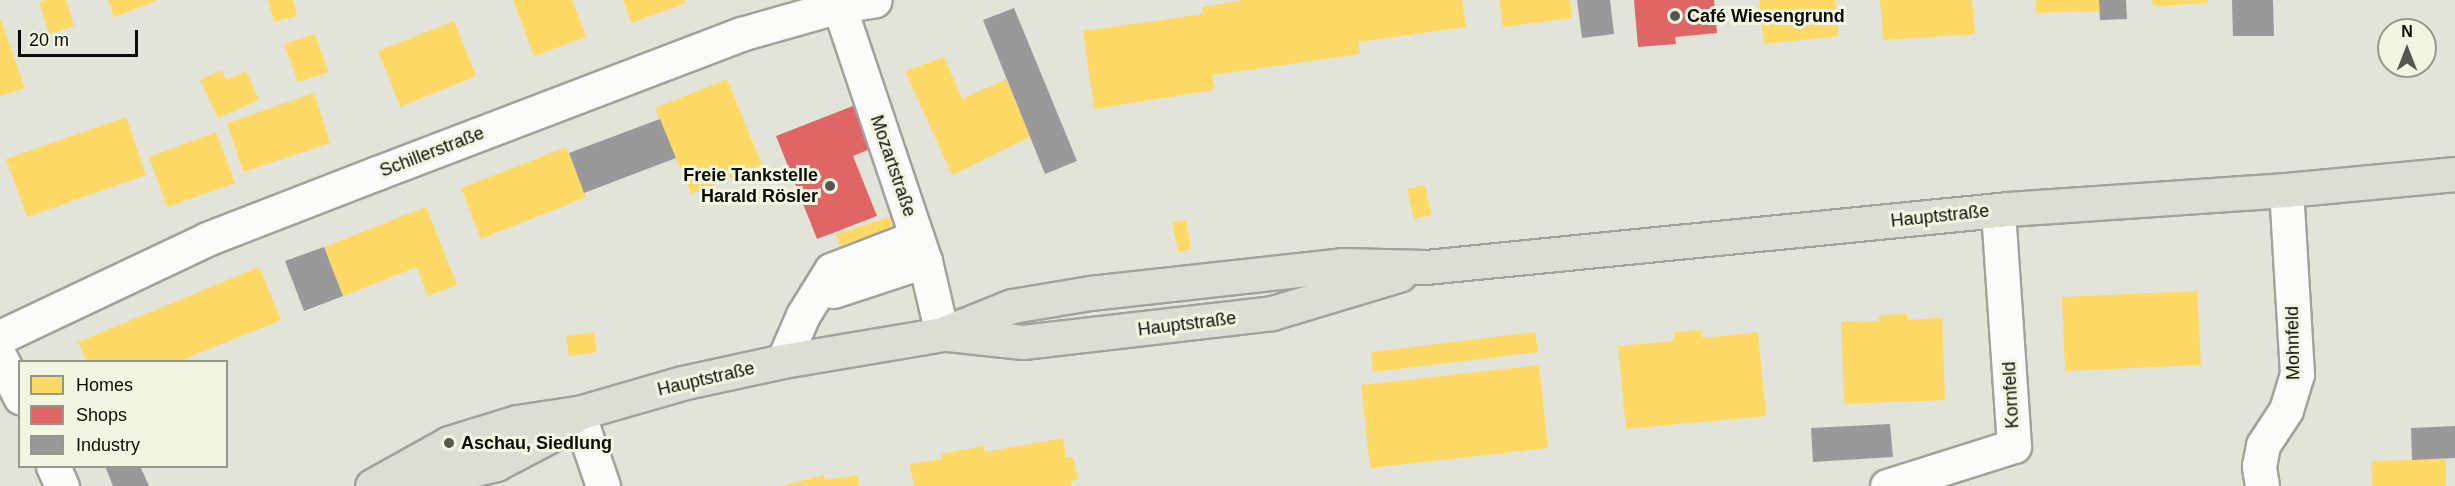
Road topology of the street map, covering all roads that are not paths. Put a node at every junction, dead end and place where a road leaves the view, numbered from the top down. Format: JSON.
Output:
{"nodes":[{"id":1,"x":875,"y":0,"type":"edge"},
{"id":2,"x":838,"y":3,"type":"edge"},
{"id":3,"x":2455,"y":174,"type":"edge"},
{"id":4,"x":2286,"y":190,"type":"junction"},
{"id":5,"x":1998,"y":211,"type":"junction"},
{"id":6,"x":926,"y":261,"type":"junction"},
{"id":7,"x":942,"y":334,"type":"junction"},
{"id":8,"x":0,"y":337,"type":"edge"},
{"id":9,"x":0,"y":357,"type":"edge"},
{"id":10,"x":783,"y":361,"type":"junction"},
{"id":11,"x":18,"y":393,"type":"edge"},
{"id":12,"x":578,"y":413,"type":"junction"},
{"id":13,"x":54,"y":468,"type":"edge"},
{"id":14,"x":62,"y":486,"type":"edge"},
{"id":15,"x":372,"y":486,"type":"edge"},
{"id":16,"x":407,"y":486,"type":"edge"},
{"id":17,"x":603,"y":486,"type":"edge"},
{"id":18,"x":1887,"y":486,"type":"edge"},
{"id":19,"x":2262,"y":486,"type":"edge"}],
"edges":[{"from":1,"to":2,"type":"street","name":"Schillerstraße"},
{"from":2,"to":6,"type":"street","name":"Mozartstraße"},
{"from":2,"to":8,"type":"street","name":"Schillerstraße"},
{"from":3,"to":4,"type":"main road","name":"Hauptstraße"},
{"from":4,"to":5,"type":"main road","name":"Hauptstraße"},
{"from":4,"to":19,"type":"street","name":"Mohnfeld"},
{"from":5,"to":7,"type":"main road","name":"Hauptstraße"},
{"from":5,"to":18,"type":"street","name":"Kornfeld"},
{"from":6,"to":7,"type":"street","name":"Mozartstraße"},
{"from":6,"to":10,"type":"street"},
{"from":7,"to":10,"type":"main road","name":"Hauptstraße"},
{"from":9,"to":11,"type":"street"},
{"from":10,"to":12,"type":"main road","name":"Hauptstraße"},
{"from":12,"to":15,"type":"main road","name":"Hauptstraße"},
{"from":12,"to":16,"type":"main road","name":"Hauptstraße"},
{"from":12,"to":17,"type":"street"},
{"from":13,"to":14,"type":"street"}]}
